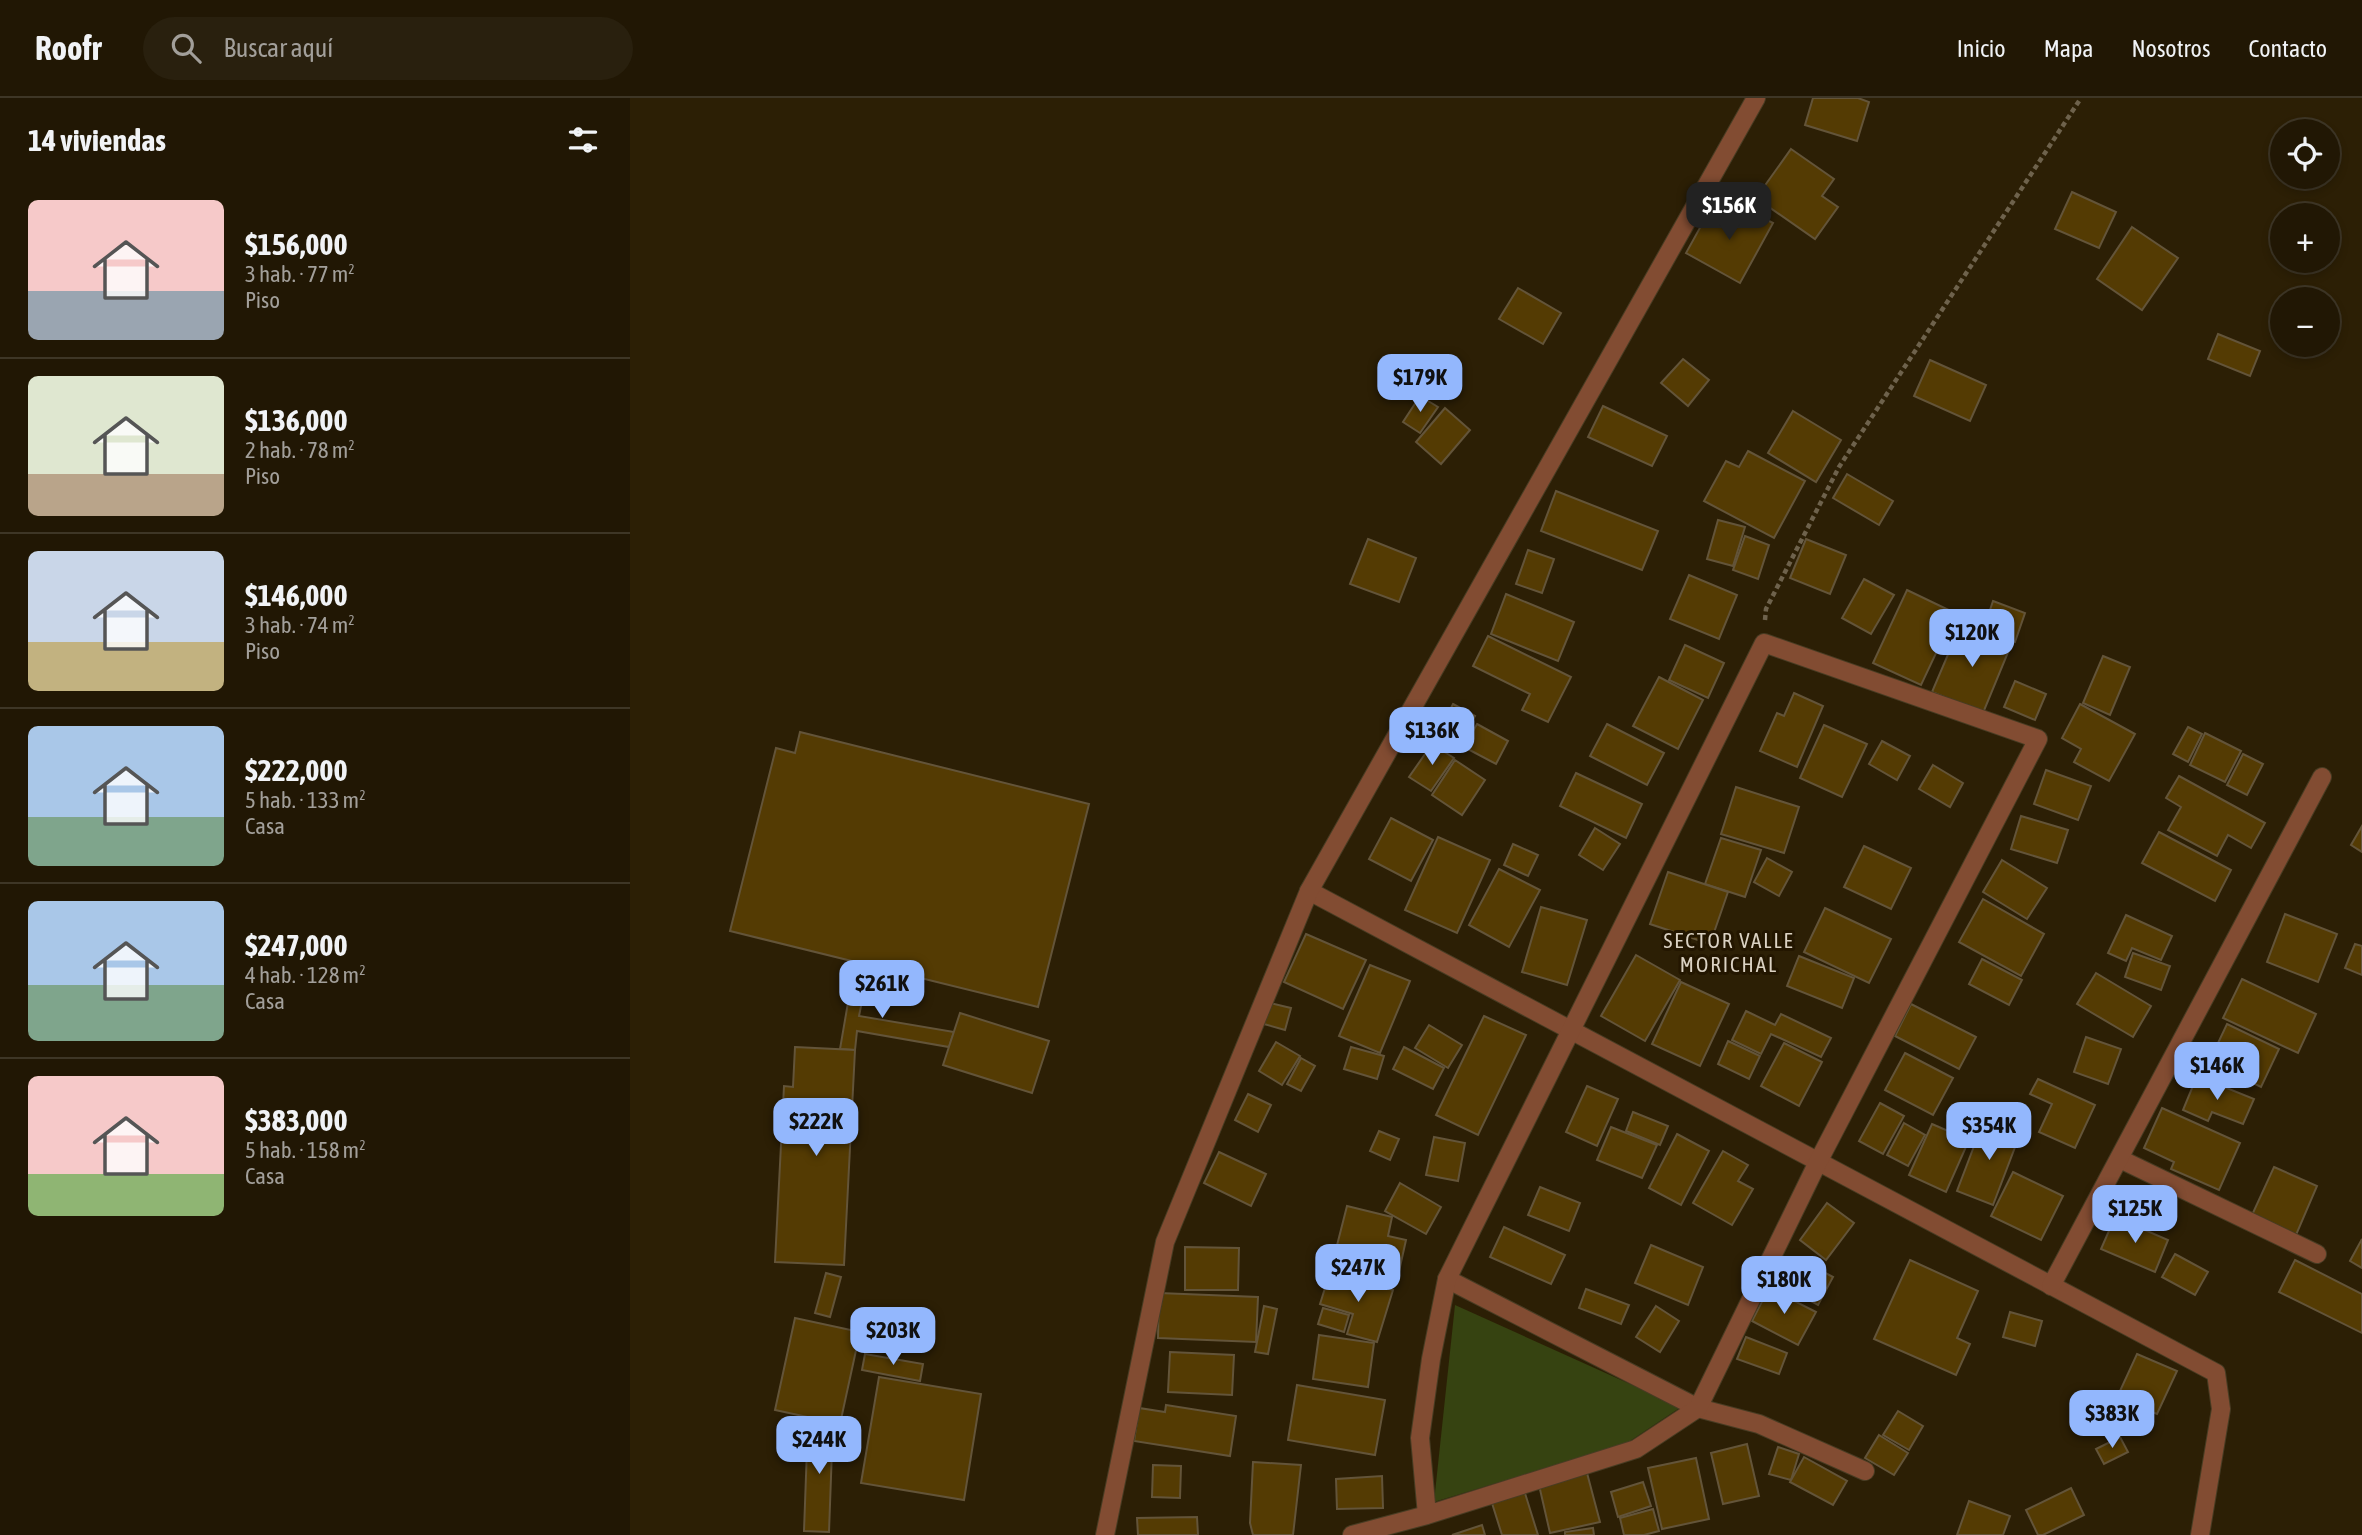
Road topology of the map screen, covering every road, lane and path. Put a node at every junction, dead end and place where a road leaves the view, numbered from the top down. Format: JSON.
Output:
{"nodes":[{"id":1,"x":1756,"y":98,"type":"edge"},
{"id":2,"x":2081,"y":98,"type":"edge"},
{"id":3,"x":1764,"y":643,"type":"junction"},
{"id":4,"x":2322,"y":777,"type":"dead end"},
{"id":5,"x":1308,"y":891,"type":"junction"},
{"id":6,"x":1572,"y":1031,"type":"junction"},
{"id":7,"x":2120,"y":1158,"type":"junction"},
{"id":8,"x":1818,"y":1162,"type":"junction"},
{"id":9,"x":2318,"y":1254,"type":"dead end"},
{"id":10,"x":1447,"y":1279,"type":"junction"},
{"id":11,"x":2051,"y":1286,"type":"junction"},
{"id":12,"x":1698,"y":1408,"type":"junction"},
{"id":13,"x":1865,"y":1471,"type":"dead end"},
{"id":14,"x":1427,"y":1515,"type":"junction"},
{"id":15,"x":1105,"y":1535,"type":"edge"},
{"id":16,"x":1352,"y":1535,"type":"edge"},
{"id":17,"x":2200,"y":1535,"type":"edge"}],
"edges":[{"from":1,"to":5,"type":"street"},
{"from":2,"to":3,"type":"path"},
{"from":3,"to":6,"type":"street"},
{"from":3,"to":8,"type":"street"},
{"from":4,"to":7,"type":"street"},
{"from":5,"to":6,"type":"street"},
{"from":5,"to":15,"type":"street"},
{"from":6,"to":8,"type":"street"},
{"from":6,"to":10,"type":"street"},
{"from":7,"to":9,"type":"street"},
{"from":7,"to":11,"type":"street"},
{"from":8,"to":11,"type":"street"},
{"from":8,"to":12,"type":"street"},
{"from":10,"to":12,"type":"street"},
{"from":10,"to":14,"type":"street"},
{"from":11,"to":17,"type":"street"},
{"from":12,"to":13,"type":"street"},
{"from":12,"to":14,"type":"street"},
{"from":14,"to":16,"type":"street"}]}
